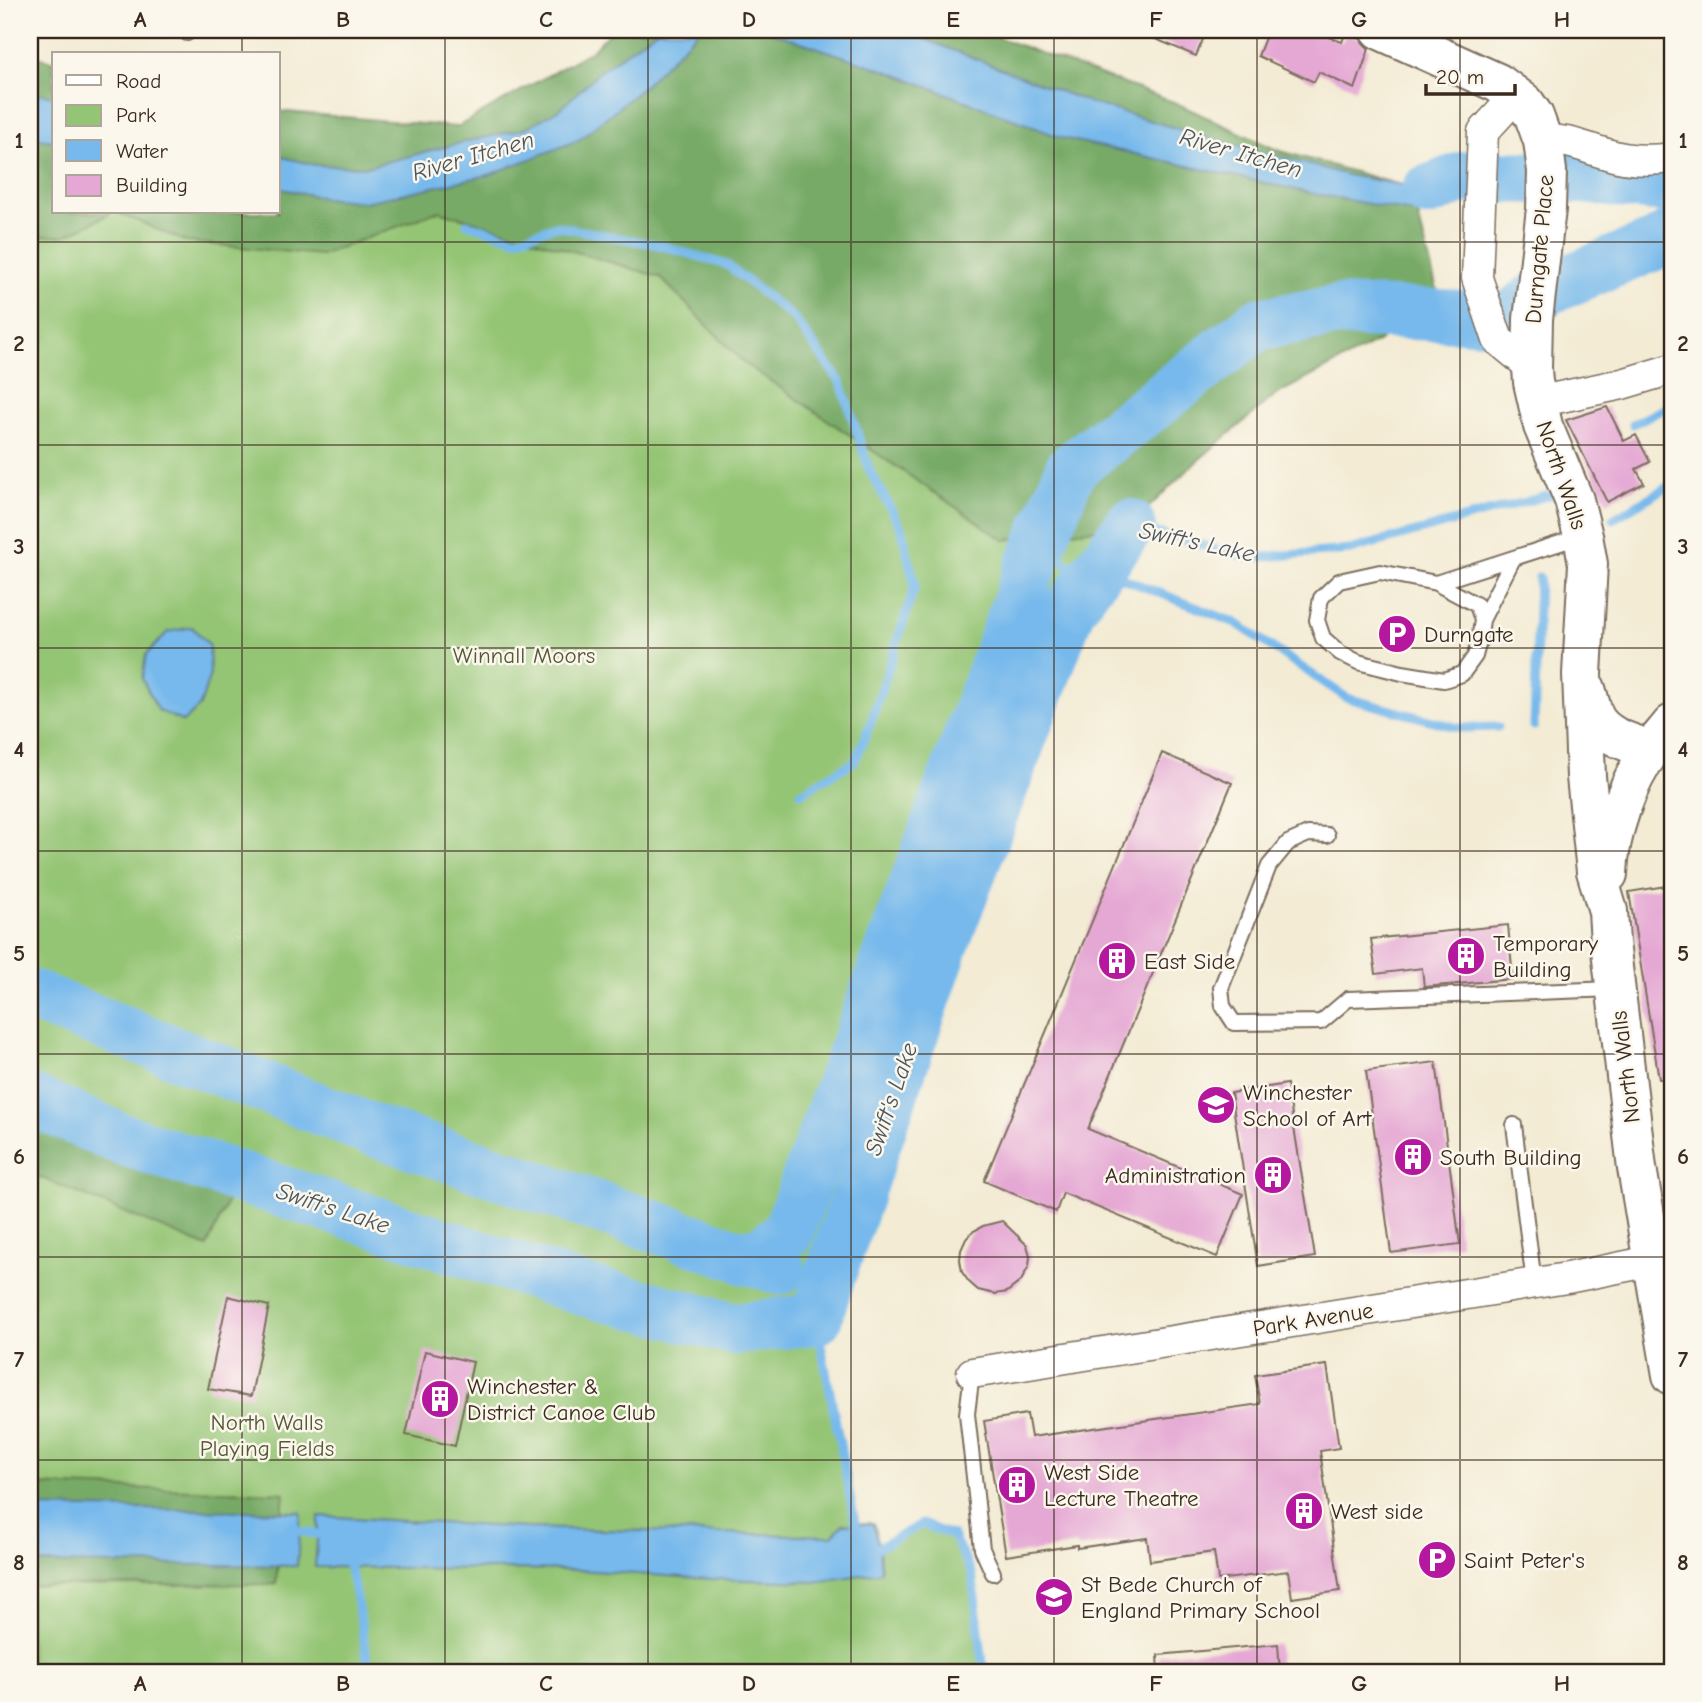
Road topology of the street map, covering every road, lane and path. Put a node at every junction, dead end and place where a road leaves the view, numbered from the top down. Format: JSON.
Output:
{"nodes":[{"id":1,"x":1385,"y":32,"type":"edge"},
{"id":2,"x":1516,"y":96,"type":"junction"},
{"id":3,"x":1544,"y":145,"type":"junction"},
{"id":4,"x":1672,"y":158,"type":"edge"},
{"id":5,"x":1672,"y":369,"type":"edge"},
{"id":6,"x":1534,"y":385,"type":"junction"},
{"id":7,"x":1583,"y":536,"type":"junction"},
{"id":8,"x":1513,"y":559,"type":"junction"},
{"id":9,"x":1436,"y":583,"type":"junction"},
{"id":10,"x":1482,"y":620,"type":"junction"},
{"id":11,"x":1582,"y":674,"type":"junction"},
{"id":12,"x":1665,"y":745,"type":"edge"},
{"id":13,"x":1327,"y":835,"type":"dead end"},
{"id":14,"x":1608,"y":911,"type":"junction"},
{"id":15,"x":1615,"y":989,"type":"junction"},
{"id":16,"x":1514,"y":1125,"type":"dead end"},
{"id":17,"x":1662,"y":1258,"type":"edge"},
{"id":18,"x":1534,"y":1283,"type":"junction"},
{"id":19,"x":972,"y":1373,"type":"joint"},
{"id":20,"x":1672,"y":1375,"type":"edge"},
{"id":21,"x":993,"y":1573,"type":"dead end"}],
"edges":[{"from":1,"to":2,"type":"street","name":"Durngate Place"},
{"from":2,"to":3,"type":"street","name":"Durngate Place"},
{"from":2,"to":6,"type":"street","name":"Durngate Place"},
{"from":3,"to":4,"type":"street"},
{"from":3,"to":6,"type":"street","name":"Durngate Place"},
{"from":5,"to":6,"type":"street"},
{"from":6,"to":7,"type":"street","name":"North Walls"},
{"from":7,"to":8,"type":"lane"},
{"from":7,"to":11,"type":"street","name":"North Walls"},
{"from":8,"to":9,"type":"lane"},
{"from":8,"to":10,"type":"lane"},
{"from":9,"to":10,"type":"lane"},
{"from":9,"to":10,"type":"lane"},
{"from":11,"to":12,"type":"street","name":"North Walls"},
{"from":11,"to":14,"type":"street","name":"North Walls"},
{"from":12,"to":14,"type":"street"},
{"from":13,"to":15,"type":"lane"},
{"from":14,"to":15,"type":"street","name":"North Walls"},
{"from":15,"to":17,"type":"street","name":"North Walls"},
{"from":16,"to":18,"type":"lane"},
{"from":17,"to":18,"type":"street","name":"Park Avenue"},
{"from":17,"to":20,"type":"street","name":"North Walls"},
{"from":18,"to":19,"type":"street","name":"Park Avenue"},
{"from":19,"to":21,"type":"lane"}]}
